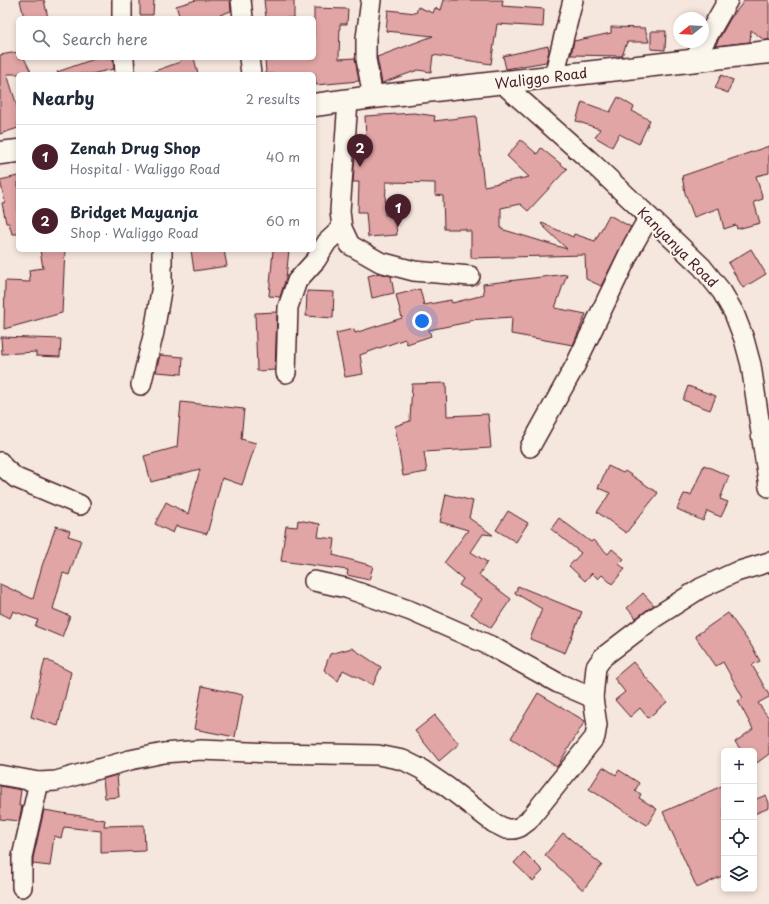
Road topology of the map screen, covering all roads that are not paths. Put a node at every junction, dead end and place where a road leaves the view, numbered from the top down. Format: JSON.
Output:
{"nodes":[{"id":1,"x":122,"y":0,"type":"edge"},
{"id":2,"x":241,"y":0,"type":"edge"},
{"id":3,"x":371,"y":0,"type":"edge"},
{"id":4,"x":573,"y":0,"type":"edge"},
{"id":5,"x":728,"y":0,"type":"edge"},
{"id":6,"x":122,"y":16,"type":"edge"},
{"id":7,"x":244,"y":16,"type":"edge"},
{"id":8,"x":769,"y":52,"type":"edge"},
{"id":9,"x":124,"y":60,"type":"edge"},
{"id":10,"x":249,"y":60,"type":"edge"},
{"id":11,"x":694,"y":60,"type":"junction"},
{"id":12,"x":125,"y":72,"type":"edge"},
{"id":13,"x":252,"y":72,"type":"edge"},
{"id":14,"x":554,"y":76,"type":"junction"},
{"id":15,"x":502,"y":83,"type":"junction"},
{"id":16,"x":374,"y":97,"type":"junction"},
{"id":17,"x":348,"y":101,"type":"junction"},
{"id":18,"x":316,"y":105,"type":"edge"},
{"id":19,"x":16,"y":151,"type":"edge"},
{"id":20,"x":0,"y":153,"type":"edge"},
{"id":21,"x":649,"y":217,"type":"junction"},
{"id":22,"x":342,"y":228,"type":"junction"},
{"id":23,"x":162,"y":252,"type":"edge"},
{"id":24,"x":470,"y":276,"type":"dead end"},
{"id":25,"x":286,"y":373,"type":"dead end"},
{"id":26,"x":141,"y":385,"type":"dead end"},
{"id":27,"x":530,"y":447,"type":"dead end"},
{"id":28,"x":0,"y":462,"type":"edge"},
{"id":29,"x":769,"y":487,"type":"edge"},
{"id":30,"x":80,"y":505,"type":"dead end"},
{"id":31,"x":769,"y":562,"type":"edge"},
{"id":32,"x":314,"y":581,"type":"dead end"},
{"id":33,"x":593,"y":698,"type":"junction"},
{"id":34,"x":0,"y":775,"type":"edge"},
{"id":35,"x":39,"y":782,"type":"junction"},
{"id":36,"x":22,"y":887,"type":"dead end"}],
"edges":[{"from":1,"to":6,"type":"street"},
{"from":2,"to":7,"type":"street"},
{"from":3,"to":16,"type":"street"},
{"from":4,"to":14,"type":"street"},
{"from":5,"to":11,"type":"street"},
{"from":8,"to":11,"type":"street","name":"Waliggo Road"},
{"from":9,"to":12,"type":"street"},
{"from":10,"to":13,"type":"street"},
{"from":11,"to":14,"type":"street","name":"Waliggo Road"},
{"from":14,"to":15,"type":"street","name":"Waliggo Road"},
{"from":15,"to":16,"type":"street","name":"Waliggo Road"},
{"from":15,"to":21,"type":"street","name":"Kanyanya Road"},
{"from":16,"to":17,"type":"street","name":"Waliggo Road"},
{"from":17,"to":18,"type":"street","name":"Waliggo Road"},
{"from":17,"to":22,"type":"street"},
{"from":19,"to":20,"type":"street"},
{"from":21,"to":27,"type":"street"},
{"from":21,"to":29,"type":"street","name":"Kanyanya Road"},
{"from":22,"to":24,"type":"street"},
{"from":22,"to":25,"type":"street"},
{"from":23,"to":26,"type":"street"},
{"from":28,"to":30,"type":"street"},
{"from":31,"to":33,"type":"street"},
{"from":32,"to":33,"type":"street"},
{"from":33,"to":35,"type":"street"},
{"from":34,"to":35,"type":"street"},
{"from":35,"to":36,"type":"street"}]}
